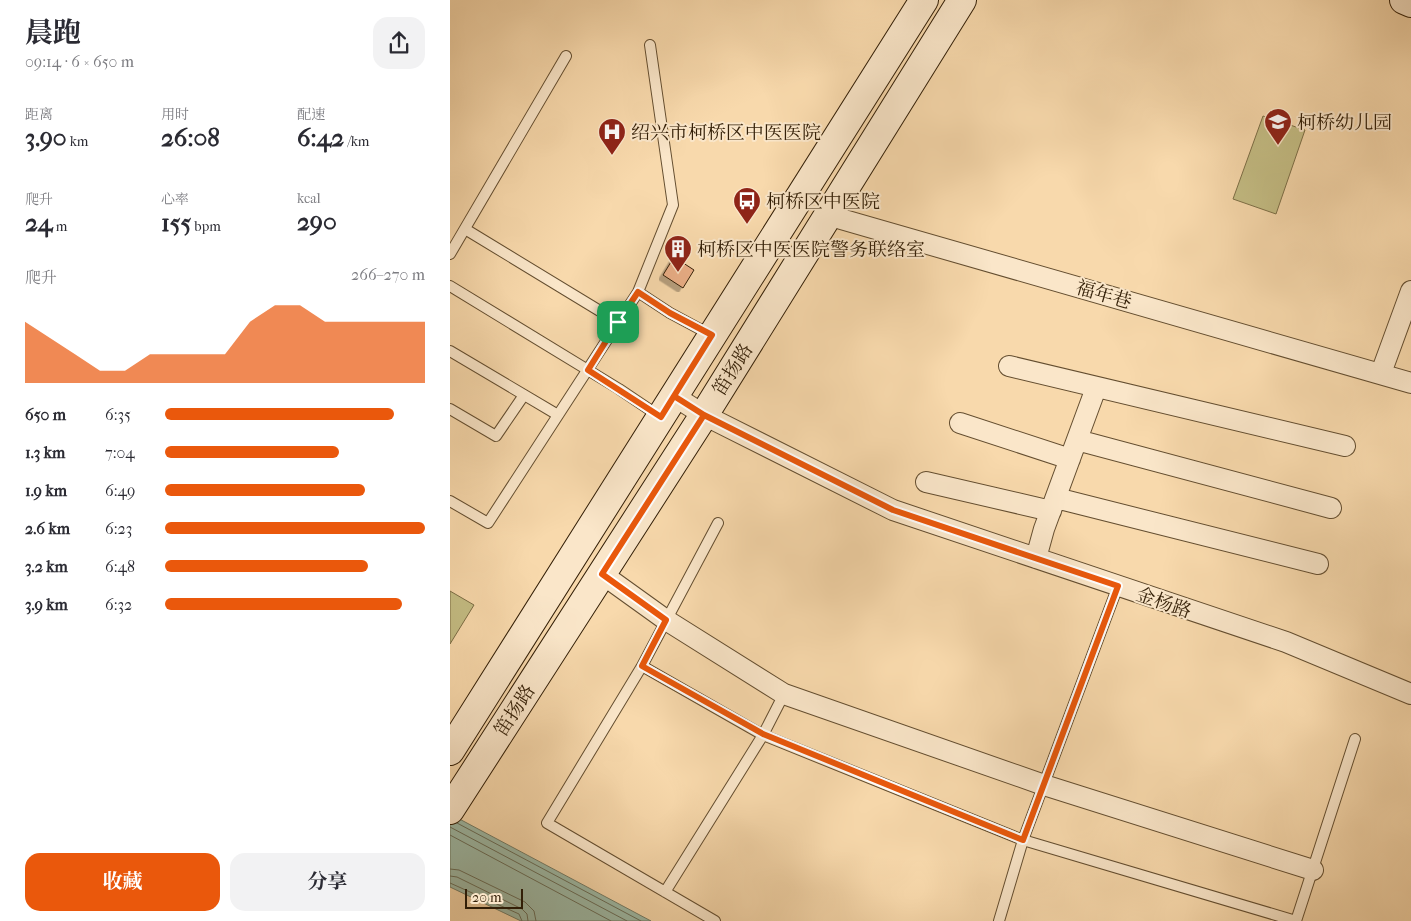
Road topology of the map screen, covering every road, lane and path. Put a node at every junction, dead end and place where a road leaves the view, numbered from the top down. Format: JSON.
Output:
{"nodes":[{"id":1,"x":924,"y":0,"type":"edge"},
{"id":2,"x":962,"y":0,"type":"edge"},
{"id":3,"x":1404,"y":0,"type":"edge"},
{"id":4,"x":1411,"y":3,"type":"edge"},
{"id":5,"x":650,"y":45,"type":"dead end"},
{"id":6,"x":566,"y":56,"type":"dead end"},
{"id":7,"x":827,"y":216,"type":"junction"},
{"id":8,"x":466,"y":229,"type":"junction"},
{"id":9,"x":450,"y":254,"type":"edge"},
{"id":10,"x":450,"y":286,"type":"edge"},
{"id":11,"x":1411,"y":291,"type":"edge"},
{"id":12,"x":638,"y":292,"type":"junction"},
{"id":13,"x":618,"y":322,"type":"junction"},
{"id":14,"x":712,"y":335,"type":"junction"},
{"id":15,"x":450,"y":351,"type":"edge"},
{"id":16,"x":1009,"y":366,"type":"dead end"},
{"id":17,"x":588,"y":370,"type":"junction"},
{"id":18,"x":1381,"y":373,"type":"junction"},
{"id":19,"x":1411,"y":382,"type":"edge"},
{"id":20,"x":1096,"y":388,"type":"junction"},
{"id":21,"x":524,"y":395,"type":"junction"},
{"id":22,"x":667,"y":406,"type":"junction"},
{"id":23,"x":450,"y":409,"type":"edge"},
{"id":24,"x":558,"y":415,"type":"junction"},
{"id":25,"x":704,"y":415,"type":"junction"},
{"id":26,"x":960,"y":423,"type":"dead end"},
{"id":27,"x":1345,"y":446,"type":"dead end"},
{"id":28,"x":1073,"y":450,"type":"junction"},
{"id":29,"x":926,"y":482,"type":"dead end"},
{"id":30,"x":450,"y":501,"type":"edge"},
{"id":31,"x":1053,"y":505,"type":"junction"},
{"id":32,"x":1331,"y":508,"type":"dead end"},
{"id":33,"x":718,"y":523,"type":"dead end"},
{"id":34,"x":1036,"y":558,"type":"junction"},
{"id":35,"x":1318,"y":564,"type":"dead end"},
{"id":36,"x":602,"y":574,"type":"junction"},
{"id":37,"x":1118,"y":586,"type":"junction"},
{"id":38,"x":666,"y":620,"type":"junction"},
{"id":39,"x":642,"y":666,"type":"junction"},
{"id":40,"x":784,"y":694,"type":"junction"},
{"id":41,"x":1411,"y":694,"type":"edge"},
{"id":42,"x":763,"y":734,"type":"junction"},
{"id":43,"x":1355,"y":739,"type":"dead end"},
{"id":44,"x":450,"y":751,"type":"edge"},
{"id":45,"x":1044,"y":785,"type":"junction"},
{"id":46,"x":454,"y":804,"type":"edge"},
{"id":47,"x":1023,"y":840,"type":"junction"},
{"id":48,"x":1312,"y":870,"type":"junction"},
{"id":49,"x":665,"y":892,"type":"junction"},
{"id":50,"x":715,"y":921,"type":"edge"},
{"id":51,"x":999,"y":921,"type":"edge"},
{"id":52,"x":1296,"y":921,"type":"edge"}],
"edges":[{"from":1,"to":14,"type":"street","name":"笛扬路"},
{"from":2,"to":7,"type":"street","name":"笛扬路"},
{"from":3,"to":4,"type":"street"},
{"from":5,"to":12,"type":"lane"},
{"from":6,"to":8,"type":"lane"},
{"from":7,"to":18,"type":"street","name":"福年巷"},
{"from":7,"to":25,"type":"street","name":"笛扬路"},
{"from":8,"to":9,"type":"lane"},
{"from":8,"to":13,"type":"lane"},
{"from":10,"to":17,"type":"lane"},
{"from":11,"to":18,"type":"street"},
{"from":12,"to":13,"type":"lane"},
{"from":12,"to":14,"type":"lane"},
{"from":13,"to":17,"type":"lane"},
{"from":14,"to":22,"type":"street","name":"笛扬路"},
{"from":15,"to":21,"type":"lane"},
{"from":16,"to":20,"type":"street"},
{"from":17,"to":22,"type":"lane"},
{"from":17,"to":24,"type":"lane"},
{"from":18,"to":19,"type":"street","name":"福年巷"},
{"from":20,"to":27,"type":"street"},
{"from":20,"to":28,"type":"street"},
{"from":21,"to":23,"type":"lane"},
{"from":21,"to":24,"type":"lane"},
{"from":22,"to":25,"type":"street","name":"金杨路"},
{"from":22,"to":44,"type":"street","name":"笛扬路"},
{"from":24,"to":30,"type":"lane"},
{"from":25,"to":34,"type":"street","name":"金杨路"},
{"from":25,"to":36,"type":"street","name":"笛扬路"},
{"from":26,"to":28,"type":"street"},
{"from":28,"to":31,"type":"street"},
{"from":28,"to":32,"type":"street"},
{"from":29,"to":31,"type":"street"},
{"from":31,"to":34,"type":"street"},
{"from":31,"to":35,"type":"street"},
{"from":33,"to":38,"type":"lane"},
{"from":34,"to":37,"type":"street","name":"金杨路"},
{"from":36,"to":38,"type":"street"},
{"from":36,"to":46,"type":"street","name":"笛扬路"},
{"from":37,"to":41,"type":"street","name":"金杨路"},
{"from":37,"to":45,"type":"lane"},
{"from":38,"to":39,"type":"lane"},
{"from":38,"to":40,"type":"street"},
{"from":39,"to":42,"type":"lane"},
{"from":39,"to":49,"type":"lane"},
{"from":40,"to":42,"type":"lane"},
{"from":40,"to":45,"type":"street"},
{"from":42,"to":47,"type":"lane"},
{"from":42,"to":49,"type":"lane"},
{"from":43,"to":48,"type":"lane"},
{"from":45,"to":47,"type":"lane"},
{"from":45,"to":48,"type":"street"},
{"from":47,"to":51,"type":"lane"},
{"from":47,"to":52,"type":"lane"},
{"from":48,"to":52,"type":"lane"},
{"from":49,"to":50,"type":"lane"}]}
